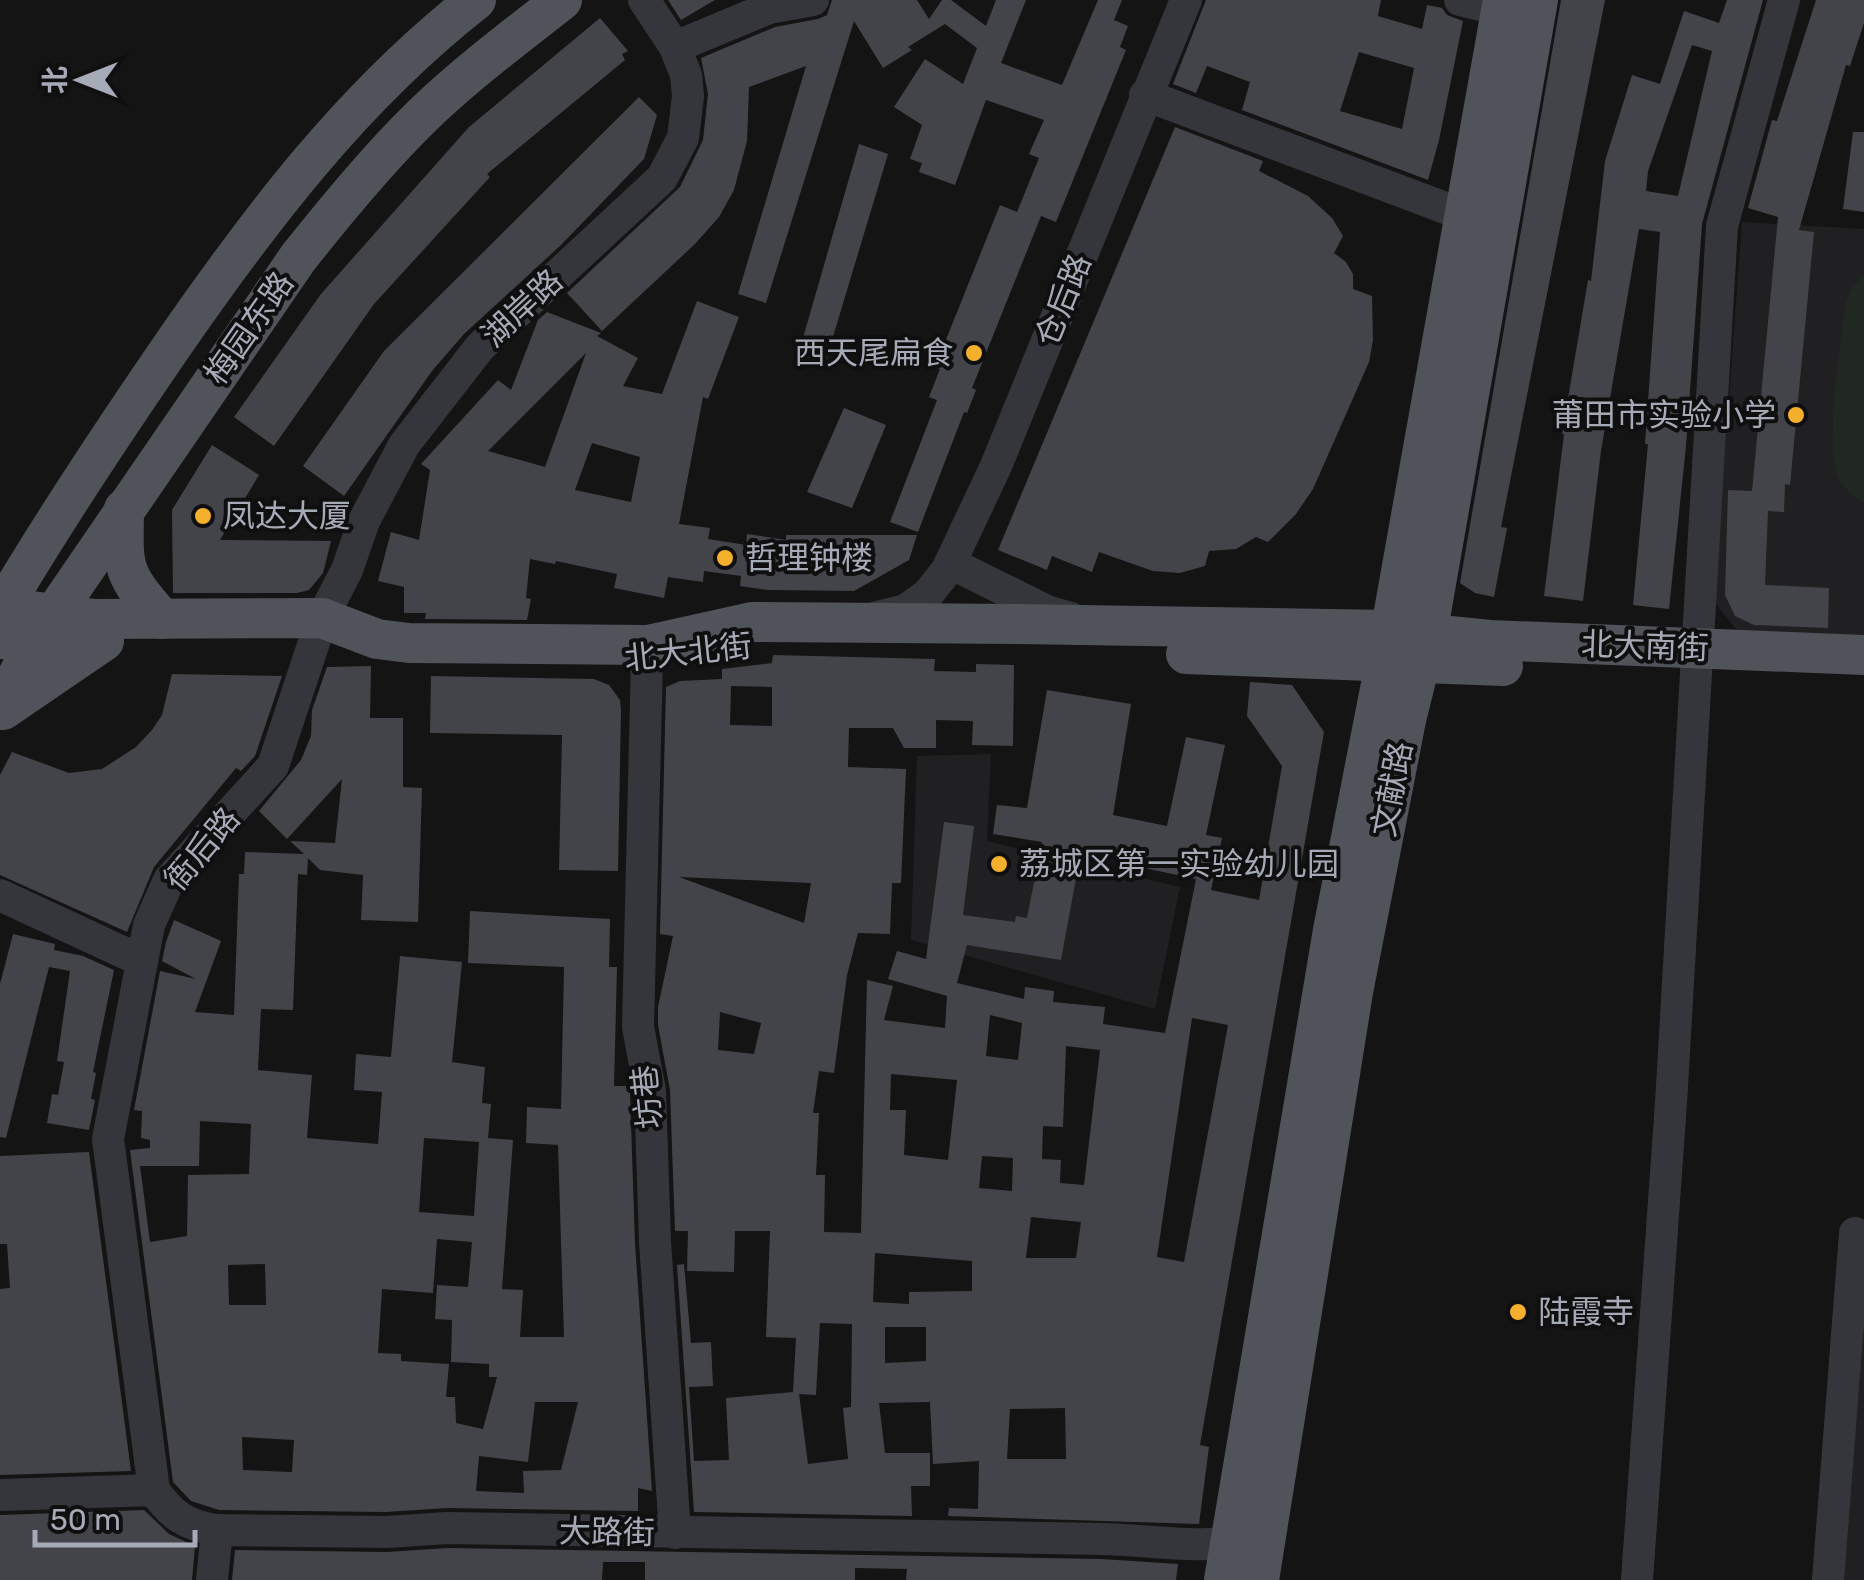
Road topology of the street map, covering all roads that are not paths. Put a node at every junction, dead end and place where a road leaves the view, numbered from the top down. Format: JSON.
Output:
{"nodes":[{"id":1,"x":476,"y":0,"type":"edge"},
{"id":2,"x":562,"y":0,"type":"edge"},
{"id":3,"x":644,"y":0,"type":"edge"},
{"id":4,"x":813,"y":0,"type":"edge"},
{"id":5,"x":1186,"y":0,"type":"edge"},
{"id":6,"x":1460,"y":0,"type":"edge"},
{"id":7,"x":1784,"y":0,"type":"edge"},
{"id":8,"x":1514,"y":3,"type":"edge"},
{"id":9,"x":675,"y":47,"type":"junction"},
{"id":10,"x":1145,"y":95,"type":"junction"},
{"id":11,"x":1464,"y":215,"type":"junction"},
{"id":12,"x":124,"y":508,"type":"junction"},
{"id":13,"x":47,"y":538,"type":"junction"},
{"id":14,"x":0,"y":552,"type":"edge"},
{"id":15,"x":950,"y":563,"type":"junction"},
{"id":16,"x":162,"y":618,"type":"junction"},
{"id":17,"x":15,"y":620,"type":"edge"},
{"id":18,"x":844,"y":623,"type":"junction"},
{"id":19,"x":1100,"y":626,"type":"junction"},
{"id":20,"x":318,"y":631,"type":"junction"},
{"id":21,"x":104,"y":641,"type":"junction"},
{"id":22,"x":1411,"y":652,"type":"junction"},
{"id":23,"x":1864,"y":655,"type":"edge"},
{"id":24,"x":1697,"y":659,"type":"junction"},
{"id":25,"x":647,"y":660,"type":"junction"},
{"id":26,"x":1305,"y":660,"type":"junction"},
{"id":27,"x":1864,"y":677,"type":"edge"},
{"id":28,"x":0,"y":711,"type":"edge"},
{"id":29,"x":1368,"y":753,"type":"junction"},
{"id":30,"x":0,"y":896,"type":"edge"},
{"id":31,"x":142,"y":961,"type":"junction"},
{"id":32,"x":1855,"y":1233,"type":"dead end"},
{"id":33,"x":154,"y":1490,"type":"junction"},
{"id":34,"x":0,"y":1494,"type":"edge"},
{"id":35,"x":217,"y":1530,"type":"junction"},
{"id":36,"x":675,"y":1534,"type":"junction"},
{"id":37,"x":1226,"y":1562,"type":"edge"},
{"id":38,"x":212,"y":1580,"type":"edge"},
{"id":39,"x":1259,"y":1580,"type":"edge"},
{"id":40,"x":1637,"y":1580,"type":"edge"},
{"id":41,"x":1828,"y":1580,"type":"edge"}],
"edges":[{"from":1,"to":13,"type":"main road","name":"梅园东路"},
{"from":2,"to":12,"type":"main road","name":"梅园东路"},
{"from":3,"to":9,"type":"street","name":"湖岸路"},
{"from":4,"to":9,"type":"street"},
{"from":5,"to":10,"type":"street","name":"仓后路"},
{"from":6,"to":8,"type":"street"},
{"from":7,"to":24,"type":"street"},
{"from":8,"to":11,"type":"main road","name":"文献路"},
{"from":8,"to":22,"type":"main road","name":"文献路"},
{"from":9,"to":20,"type":"street","name":"湖岸路"},
{"from":10,"to":11,"type":"street"},
{"from":10,"to":15,"type":"street","name":"仓后路"},
{"from":11,"to":22,"type":"main road","name":"文献路"},
{"from":12,"to":16,"type":"main road"},
{"from":12,"to":17,"type":"main road","name":"梅园东路"},
{"from":13,"to":14,"type":"main road"},
{"from":13,"to":17,"type":"main road","name":"梅园东路"},
{"from":15,"to":18,"type":"street","name":"仓后路"},
{"from":15,"to":19,"type":"street"},
{"from":16,"to":17,"type":"main road","name":"北大北街"},
{"from":16,"to":20,"type":"main road","name":"北大北街"},
{"from":17,"to":21,"type":"main road","name":"北大北街"},
{"from":17,"to":28,"type":"main road","name":"梅园东路"},
{"from":18,"to":19,"type":"main road","name":"北大北街"},
{"from":18,"to":20,"type":"main road","name":"北大北街"},
{"from":19,"to":22,"type":"main road","name":"北大北街"},
{"from":20,"to":21,"type":"main road","name":"北大北街"},
{"from":20,"to":25,"type":"main road","name":"北大北街"},
{"from":20,"to":31,"type":"street","name":"衙后路"},
{"from":21,"to":28,"type":"main road"},
{"from":22,"to":24,"type":"main road","name":"北大南街"},
{"from":22,"to":26,"type":"main road","name":"北大北街"},
{"from":22,"to":29,"type":"main road","name":"文献路"},
{"from":22,"to":39,"type":"main road","name":"文献路"},
{"from":23,"to":24,"type":"main road","name":"北大南街"},
{"from":24,"to":27,"type":"main road","name":"北大南街"},
{"from":24,"to":40,"type":"street"},
{"from":25,"to":26,"type":"main road","name":"北大北街"},
{"from":25,"to":36,"type":"street","name":"坊巷"},
{"from":26,"to":29,"type":"main road"},
{"from":29,"to":37,"type":"main road","name":"文献路"},
{"from":30,"to":31,"type":"street"},
{"from":31,"to":33,"type":"street","name":"衙后路"},
{"from":32,"to":41,"type":"street"},
{"from":33,"to":34,"type":"street"},
{"from":33,"to":35,"type":"street","name":"大路街"},
{"from":35,"to":36,"type":"street","name":"大路街"},
{"from":35,"to":38,"type":"street"},
{"from":36,"to":37,"type":"street","name":"大路街"}]}
